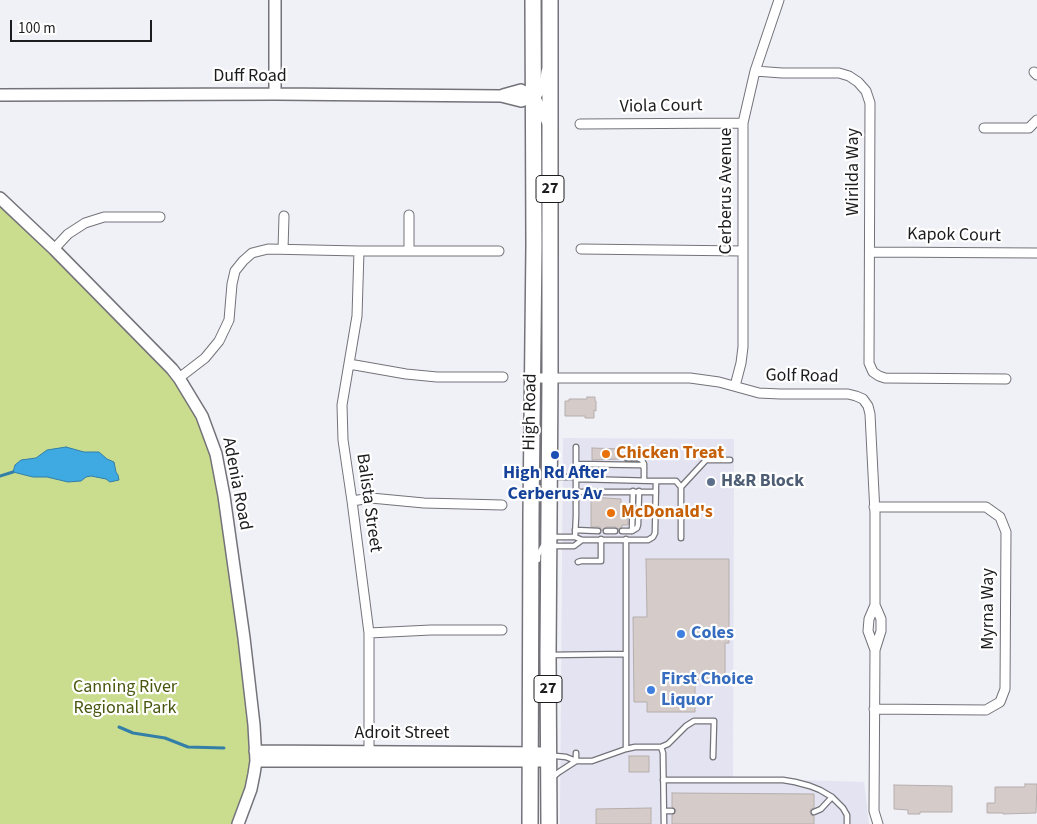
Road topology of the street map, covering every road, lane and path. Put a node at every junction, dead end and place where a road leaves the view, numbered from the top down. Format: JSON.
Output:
{"nodes":[{"id":1,"x":275,"y":0,"type":"edge"},
{"id":2,"x":533,"y":0,"type":"edge"},
{"id":3,"x":550,"y":0,"type":"edge"},
{"id":4,"x":779,"y":0,"type":"edge"},
{"id":5,"x":550,"y":63,"type":"junction"},
{"id":6,"x":755,"y":71,"type":"junction"},
{"id":7,"x":274,"y":94,"type":"junction"},
{"id":8,"x":0,"y":95,"type":"edge"},
{"id":9,"x":534,"y":96,"type":"junction"},
{"id":10,"x":1037,"y":120,"type":"edge"},
{"id":11,"x":743,"y":123,"type":"junction"},
{"id":12,"x":580,"y":124,"type":"dead end"},
{"id":13,"x":550,"y":126,"type":"junction"},
{"id":14,"x":984,"y":128,"type":"dead end"},
{"id":15,"x":0,"y":198,"type":"edge"},
{"id":16,"x":410,"y":215,"type":"dead end"},
{"id":17,"x":284,"y":216,"type":"dead end"},
{"id":18,"x":160,"y":217,"type":"dead end"},
{"id":19,"x":54,"y":249,"type":"junction"},
{"id":20,"x":581,"y":249,"type":"dead end"},
{"id":21,"x":283,"y":250,"type":"junction"},
{"id":22,"x":743,"y":250,"type":"junction"},
{"id":23,"x":359,"y":251,"type":"junction"},
{"id":24,"x":408,"y":251,"type":"junction"},
{"id":25,"x":499,"y":252,"type":"dead end"},
{"id":26,"x":870,"y":252,"type":"junction"},
{"id":27,"x":1037,"y":253,"type":"edge"},
{"id":28,"x":349,"y":364,"type":"junction"},
{"id":29,"x":503,"y":377,"type":"dead end"},
{"id":30,"x":179,"y":378,"type":"junction"},
{"id":31,"x":532,"y":378,"type":"junction"},
{"id":32,"x":550,"y":378,"type":"junction"},
{"id":33,"x":1006,"y":379,"type":"dead end"},
{"id":34,"x":735,"y":386,"type":"junction"},
{"id":35,"x":576,"y":447,"type":"dead end"},
{"id":36,"x":627,"y":458,"type":"dead end"},
{"id":37,"x":730,"y":460,"type":"dead end"},
{"id":38,"x":576,"y":464,"type":"junction"},
{"id":39,"x":644,"y":468,"type":"junction"},
{"id":40,"x":548,"y":477,"type":"junction"},
{"id":41,"x":576,"y":478,"type":"junction"},
{"id":42,"x":644,"y":480,"type":"junction"},
{"id":43,"x":656,"y":480,"type":"junction"},
{"id":44,"x":681,"y":487,"type":"junction"},
{"id":45,"x":636,"y":491,"type":"junction"},
{"id":46,"x":576,"y":492,"type":"junction"},
{"id":47,"x":656,"y":492,"type":"junction"},
{"id":48,"x":352,"y":501,"type":"junction"},
{"id":49,"x":502,"y":505,"type":"dead end"},
{"id":50,"x":874,"y":507,"type":"junction"},
{"id":51,"x":575,"y":530,"type":"junction"},
{"id":52,"x":606,"y":531,"type":"dead end"},
{"id":53,"x":615,"y":531,"type":"dead end"},
{"id":54,"x":622,"y":531,"type":"dead end"},
{"id":55,"x":574,"y":537,"type":"junction"},
{"id":56,"x":681,"y":538,"type":"dead end"},
{"id":57,"x":546,"y":539,"type":"junction"},
{"id":58,"x":598,"y":539,"type":"junction"},
{"id":59,"x":626,"y":539,"type":"junction"},
{"id":60,"x":582,"y":540,"type":"junction"},
{"id":61,"x":578,"y":562,"type":"dead end"},
{"id":62,"x":531,"y":596,"type":"junction"},
{"id":63,"x":502,"y":630,"type":"dead end"},
{"id":64,"x":369,"y":633,"type":"junction"},
{"id":65,"x":626,"y":654,"type":"junction"},
{"id":66,"x":548,"y":655,"type":"junction"},
{"id":67,"x":874,"y":709,"type":"junction"},
{"id":68,"x":662,"y":747,"type":"junction"},
{"id":69,"x":626,"y":749,"type":"junction"},
{"id":70,"x":576,"y":753,"type":"dead end"},
{"id":71,"x":256,"y":756,"type":"junction"},
{"id":72,"x":369,"y":756,"type":"junction"},
{"id":73,"x":530,"y":756,"type":"junction"},
{"id":74,"x":549,"y":757,"type":"junction"},
{"id":75,"x":714,"y":757,"type":"dead end"},
{"id":76,"x":576,"y":761,"type":"junction"},
{"id":77,"x":663,"y":780,"type":"junction"},
{"id":78,"x":549,"y":784,"type":"junction"},
{"id":79,"x":832,"y":797,"type":"junction"},
{"id":80,"x":664,"y":811,"type":"junction"},
{"id":81,"x":672,"y":811,"type":"dead end"},
{"id":82,"x":814,"y":812,"type":"dead end"},
{"id":83,"x":238,"y":824,"type":"edge"},
{"id":84,"x":530,"y":824,"type":"edge"},
{"id":85,"x":549,"y":824,"type":"edge"},
{"id":86,"x":664,"y":824,"type":"edge"},
{"id":87,"x":847,"y":824,"type":"edge"},
{"id":88,"x":878,"y":824,"type":"edge"}],
"edges":[{"from":1,"to":7,"type":"street"},
{"from":2,"to":9,"type":"main road","name":"High Road","number":"27"},
{"from":3,"to":5,"type":"main road","name":"High Road","number":"27"},
{"from":4,"to":6,"type":"street","name":"Cerberus Avenue"},
{"from":5,"to":9,"type":"street"},
{"from":5,"to":13,"type":"main road","name":"High Road","number":"27"},
{"from":6,"to":11,"type":"street","name":"Cerberus Avenue"},
{"from":6,"to":26,"type":"street","name":"Wirilda Way"},
{"from":7,"to":8,"type":"street","name":"Duff Road"},
{"from":7,"to":9,"type":"street","name":"Duff Road"},
{"from":9,"to":13,"type":"street"},
{"from":9,"to":31,"type":"main road","name":"High Road","number":"27"},
{"from":10,"to":14,"type":"street"},
{"from":11,"to":12,"type":"street","name":"Viola Court"},
{"from":11,"to":22,"type":"street","name":"Cerberus Avenue"},
{"from":13,"to":32,"type":"main road","name":"High Road","number":"27"},
{"from":15,"to":19,"type":"street","name":"Adenia Road"},
{"from":16,"to":24,"type":"street"},
{"from":17,"to":21,"type":"street"},
{"from":18,"to":19,"type":"street"},
{"from":19,"to":30,"type":"street","name":"Adenia Road"},
{"from":20,"to":22,"type":"street"},
{"from":21,"to":23,"type":"street"},
{"from":21,"to":30,"type":"street"},
{"from":22,"to":34,"type":"street","name":"Cerberus Avenue"},
{"from":23,"to":24,"type":"street"},
{"from":23,"to":28,"type":"street","name":"Balista Street"},
{"from":24,"to":25,"type":"street"},
{"from":26,"to":27,"type":"street","name":"Kapok Court"},
{"from":26,"to":33,"type":"street","name":"Wirilda Way"},
{"from":28,"to":29,"type":"street"},
{"from":28,"to":48,"type":"street","name":"Balista Street"},
{"from":30,"to":71,"type":"street","name":"Adenia Road"},
{"from":31,"to":32,"type":"street","name":"Golf Road"},
{"from":31,"to":62,"type":"main road","name":"High Road","number":"27"},
{"from":32,"to":34,"type":"street","name":"Golf Road"},
{"from":32,"to":40,"type":"main road","name":"High Road","number":"27"},
{"from":34,"to":50,"type":"street","name":"Golf Road"},
{"from":35,"to":38,"type":"lane"},
{"from":36,"to":39,"type":"lane"},
{"from":37,"to":44,"type":"lane"},
{"from":38,"to":39,"type":"lane"},
{"from":38,"to":41,"type":"lane"},
{"from":39,"to":42,"type":"lane"},
{"from":40,"to":41,"type":"lane"},
{"from":40,"to":57,"type":"main road","name":"High Road","number":"27"},
{"from":41,"to":42,"type":"lane"},
{"from":41,"to":46,"type":"lane"},
{"from":42,"to":43,"type":"lane"},
{"from":43,"to":44,"type":"lane"},
{"from":43,"to":47,"type":"lane"},
{"from":44,"to":56,"type":"lane"},
{"from":45,"to":46,"type":"lane"},
{"from":45,"to":47,"type":"lane"},
{"from":45,"to":54,"type":"lane"},
{"from":46,"to":51,"type":"lane"},
{"from":47,"to":59,"type":"lane"},
{"from":48,"to":49,"type":"street"},
{"from":48,"to":64,"type":"street","name":"Balista Street"},
{"from":50,"to":67,"type":"street","name":"Golf Road"},
{"from":50,"to":67,"type":"street","name":"Myrna Way"},
{"from":51,"to":55,"type":"lane"},
{"from":51,"to":58,"type":"lane"},
{"from":52,"to":53,"type":"lane"},
{"from":55,"to":57,"type":"lane"},
{"from":55,"to":60,"type":"lane"},
{"from":57,"to":60,"type":"lane"},
{"from":57,"to":62,"type":"lane"},
{"from":57,"to":66,"type":"main road","name":"High Road","number":"27"},
{"from":58,"to":59,"type":"lane"},
{"from":58,"to":60,"type":"lane"},
{"from":58,"to":61,"type":"lane"},
{"from":59,"to":65,"type":"lane"},
{"from":62,"to":73,"type":"main road","name":"High Road","number":"27"},
{"from":63,"to":64,"type":"street"},
{"from":64,"to":72,"type":"street","name":"Balista Street"},
{"from":65,"to":66,"type":"lane"},
{"from":65,"to":69,"type":"lane"},
{"from":66,"to":74,"type":"main road","name":"High Road","number":"27"},
{"from":67,"to":88,"type":"street","name":"Golf Road"},
{"from":68,"to":69,"type":"lane"},
{"from":68,"to":75,"type":"lane"},
{"from":68,"to":77,"type":"lane"},
{"from":69,"to":76,"type":"lane"},
{"from":70,"to":76,"type":"lane"},
{"from":71,"to":72,"type":"street","name":"Adroit Street"},
{"from":71,"to":83,"type":"street","name":"Adenia Road"},
{"from":72,"to":73,"type":"street","name":"Adroit Street"},
{"from":73,"to":74,"type":"street","name":"Adroit Street"},
{"from":73,"to":84,"type":"main road","name":"High Road","number":"27"},
{"from":74,"to":76,"type":"lane"},
{"from":74,"to":78,"type":"main road","name":"High Road","number":"27"},
{"from":76,"to":78,"type":"lane"},
{"from":77,"to":79,"type":"lane"},
{"from":77,"to":80,"type":"lane"},
{"from":78,"to":85,"type":"main road","name":"High Road","number":"27"},
{"from":79,"to":82,"type":"lane"},
{"from":79,"to":87,"type":"lane"},
{"from":80,"to":81,"type":"lane"},
{"from":80,"to":86,"type":"lane"}]}
